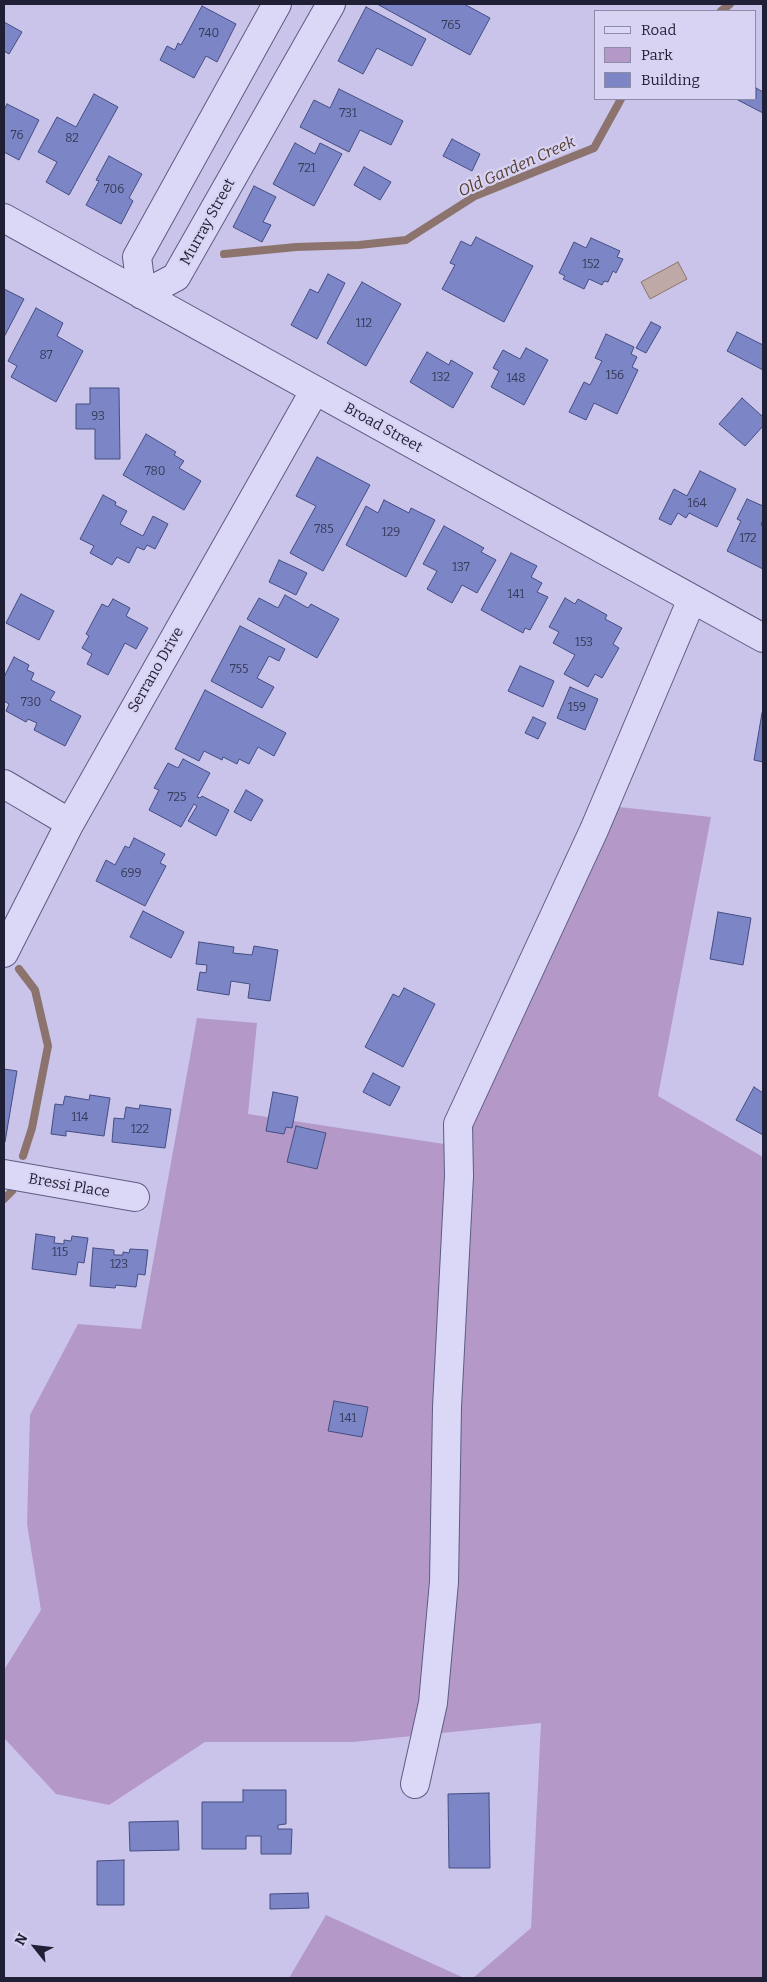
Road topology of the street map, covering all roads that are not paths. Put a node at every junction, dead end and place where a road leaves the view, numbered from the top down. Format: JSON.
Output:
{"nodes":[{"id":1,"x":277,"y":4,"type":"edge"},
{"id":2,"x":331,"y":4,"type":"edge"},
{"id":3,"x":4,"y":218,"type":"edge"},
{"id":4,"x":142,"y":295,"type":"junction"},
{"id":5,"x":315,"y":390,"type":"junction"},
{"id":6,"x":692,"y":599,"type":"junction"},
{"id":7,"x":763,"y":638,"type":"edge"},
{"id":8,"x":4,"y":784,"type":"edge"},
{"id":9,"x":70,"y":823,"type":"junction"},
{"id":10,"x":4,"y":952,"type":"edge"},
{"id":11,"x":4,"y":1174,"type":"edge"},
{"id":12,"x":135,"y":1197,"type":"dead end"},
{"id":13,"x":415,"y":1784,"type":"dead end"}],
"edges":[{"from":1,"to":4,"type":"street"},
{"from":2,"to":4,"type":"street","name":"Murray Street"},
{"from":3,"to":4,"type":"street","name":"Broad Street"},
{"from":4,"to":5,"type":"street","name":"Broad Street"},
{"from":5,"to":6,"type":"street","name":"Broad Street"},
{"from":5,"to":9,"type":"street","name":"Serrano Drive"},
{"from":6,"to":7,"type":"street","name":"Broad Street"},
{"from":6,"to":13,"type":"street"},
{"from":8,"to":9,"type":"street"},
{"from":9,"to":10,"type":"street","name":"Serrano Drive"},
{"from":11,"to":12,"type":"street","name":"Bressi Place"}]}
